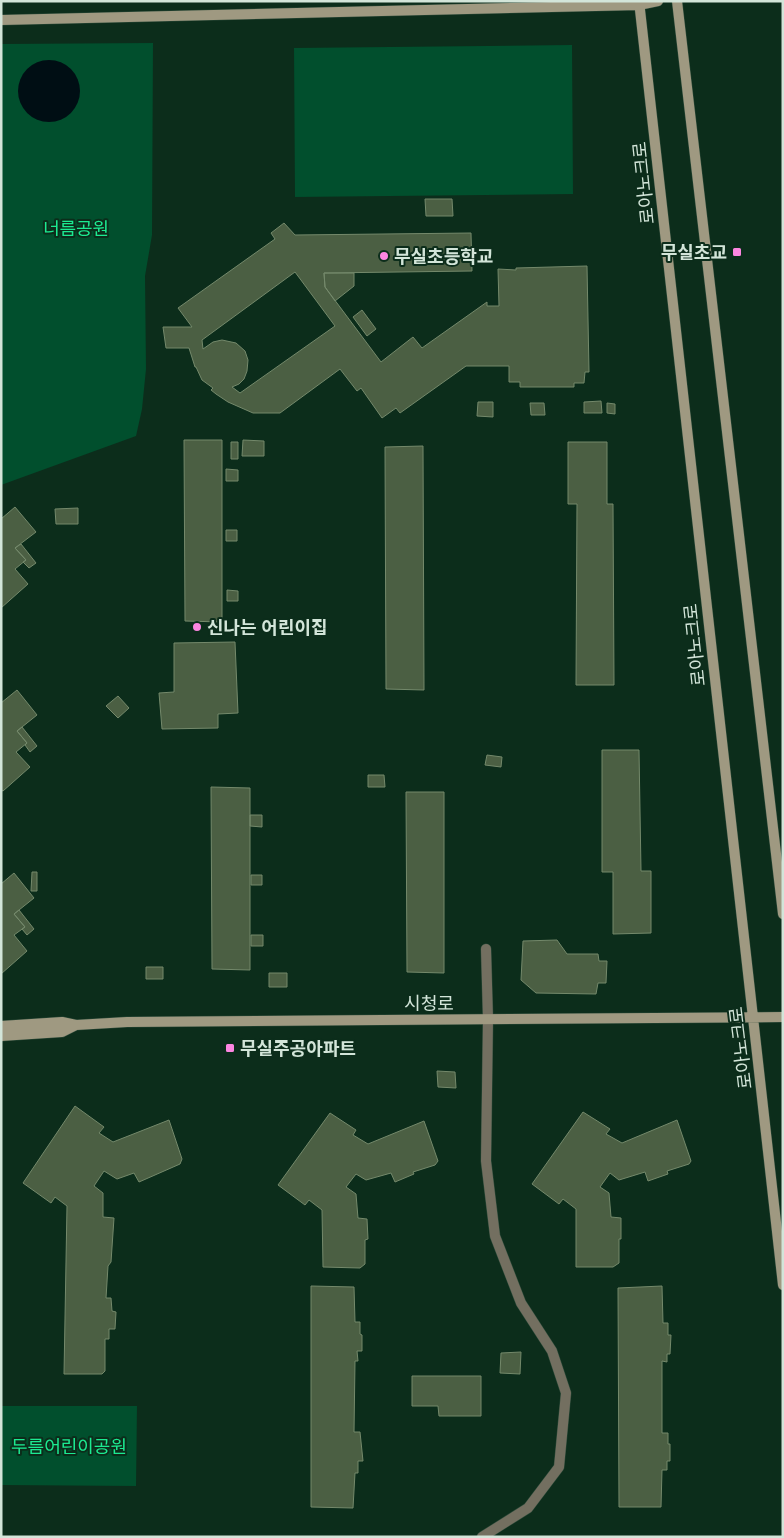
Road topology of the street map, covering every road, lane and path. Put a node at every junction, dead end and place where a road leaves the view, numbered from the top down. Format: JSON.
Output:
{"nodes":[{"id":1,"x":658,"y":1,"type":"edge"},
{"id":2,"x":678,"y":1,"type":"edge"},
{"id":3,"x":639,"y":3,"type":"edge"},
{"id":4,"x":1,"y":20,"type":"edge"},
{"id":5,"x":783,"y":914,"type":"edge"},
{"id":6,"x":486,"y":949,"type":"dead end"},
{"id":7,"x":753,"y":1017,"type":"junction"},
{"id":8,"x":783,"y":1017,"type":"edge"},
{"id":9,"x":488,"y":1019,"type":"junction"},
{"id":10,"x":76,"y":1025,"type":"junction"},
{"id":11,"x":1,"y":1026,"type":"edge"},
{"id":12,"x":1,"y":1036,"type":"edge"},
{"id":13,"x":783,"y":1285,"type":"edge"},
{"id":14,"x":482,"y":1537,"type":"edge"}],
"edges":[{"from":1,"to":3,"type":"street"},
{"from":2,"to":5,"type":"street"},
{"from":3,"to":4,"type":"street"},
{"from":3,"to":7,"type":"street","name":"로아노크로"},
{"from":6,"to":9,"type":"lane"},
{"from":7,"to":8,"type":"street","name":"시청로"},
{"from":7,"to":9,"type":"street","name":"시청로"},
{"from":7,"to":13,"type":"street","name":"로아노크로"},
{"from":9,"to":10,"type":"street","name":"시청로"},
{"from":9,"to":14,"type":"lane"},
{"from":10,"to":11,"type":"street"},
{"from":10,"to":12,"type":"street"}]}
